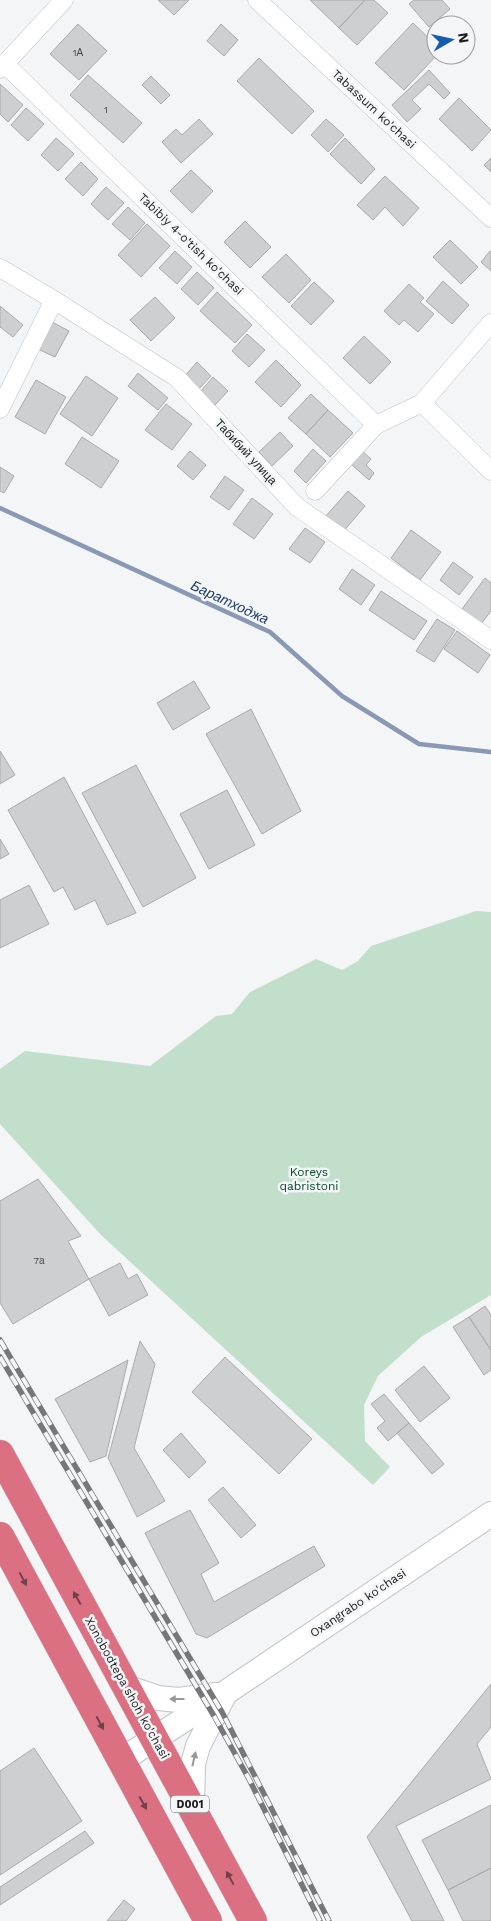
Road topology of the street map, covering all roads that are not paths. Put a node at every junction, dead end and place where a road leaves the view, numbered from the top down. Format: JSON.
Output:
{"nodes":[{"id":1,"x":64,"y":0,"type":"edge"},
{"id":2,"x":257,"y":0,"type":"edge"},
{"id":3,"x":3,"y":66,"type":"edge"},
{"id":4,"x":491,"y":218,"type":"edge"},
{"id":5,"x":0,"y":268,"type":"edge"},
{"id":6,"x":54,"y":300,"type":"junction"},
{"id":7,"x":491,"y":323,"type":"edge"},
{"id":8,"x":422,"y":403,"type":"junction"},
{"id":9,"x":0,"y":409,"type":"edge"},
{"id":10,"x":376,"y":425,"type":"junction"},
{"id":11,"x":491,"y":471,"type":"edge"},
{"id":12,"x":315,"y":491,"type":"dead end"},
{"id":13,"x":491,"y":640,"type":"edge"},
{"id":14,"x":0,"y":1454,"type":"edge"},
{"id":15,"x":491,"y":1514,"type":"edge"},
{"id":16,"x":0,"y":1536,"type":"edge"},
{"id":17,"x":126,"y":1687,"type":"junction"},
{"id":18,"x":225,"y":1693,"type":"junction"},
{"id":19,"x":154,"y":1738,"type":"junction"},
{"id":20,"x":120,"y":1761,"type":"junction"},
{"id":21,"x":192,"y":1808,"type":"junction"},
{"id":22,"x":208,"y":1921,"type":"edge"},
{"id":23,"x":253,"y":1921,"type":"edge"}],
"edges":[{"from":1,"to":3,"type":"street","name":"Tabibiy 4-o'tish ko'chasi"},
{"from":2,"to":4,"type":"street","name":"Tabassum ko'chasi"},
{"from":3,"to":10,"type":"street","name":"Tabibiy 4-o'tish ko'chasi"},
{"from":5,"to":6,"type":"street","name":"Табибий улица"},
{"from":6,"to":9,"type":"street"},
{"from":6,"to":13,"type":"street","name":"Табибий улица"},
{"from":7,"to":8,"type":"street"},
{"from":8,"to":10,"type":"street"},
{"from":8,"to":11,"type":"street"},
{"from":10,"to":12,"type":"street"},
{"from":17,"to":14,"type":"highway","name":"Xonobodtepa shoh ko'chasi","number":"D001","one_way":true},
{"from":15,"to":18,"type":"main road","name":"Oxangrabo ko'chasi"},
{"from":16,"to":20,"type":"highway","one_way":true},
{"from":18,"to":17,"type":"main road","name":"Oxangrabo ko'chasi","one_way":true},
{"from":17,"to":19,"type":"highway","name":"Xonobodtepa shoh ko'chasi","number":"D001"},
{"from":18,"to":19,"type":"main road","name":"Oxangrabo ko'chasi"},
{"from":21,"to":18,"type":"main road","name":"Oxangrabo ko'chasi","one_way":true},
{"from":19,"to":20,"type":"main road","name":"Oxangrabo ko'chasi"},
{"from":19,"to":21,"type":"highway","name":"Xonobodtepa shoh ko'chasi","number":"D001"},
{"from":20,"to":22,"type":"highway","one_way":true},
{"from":23,"to":21,"type":"highway","name":"Xonobodtepa shoh ko'chasi","number":"D001","one_way":true}]}
